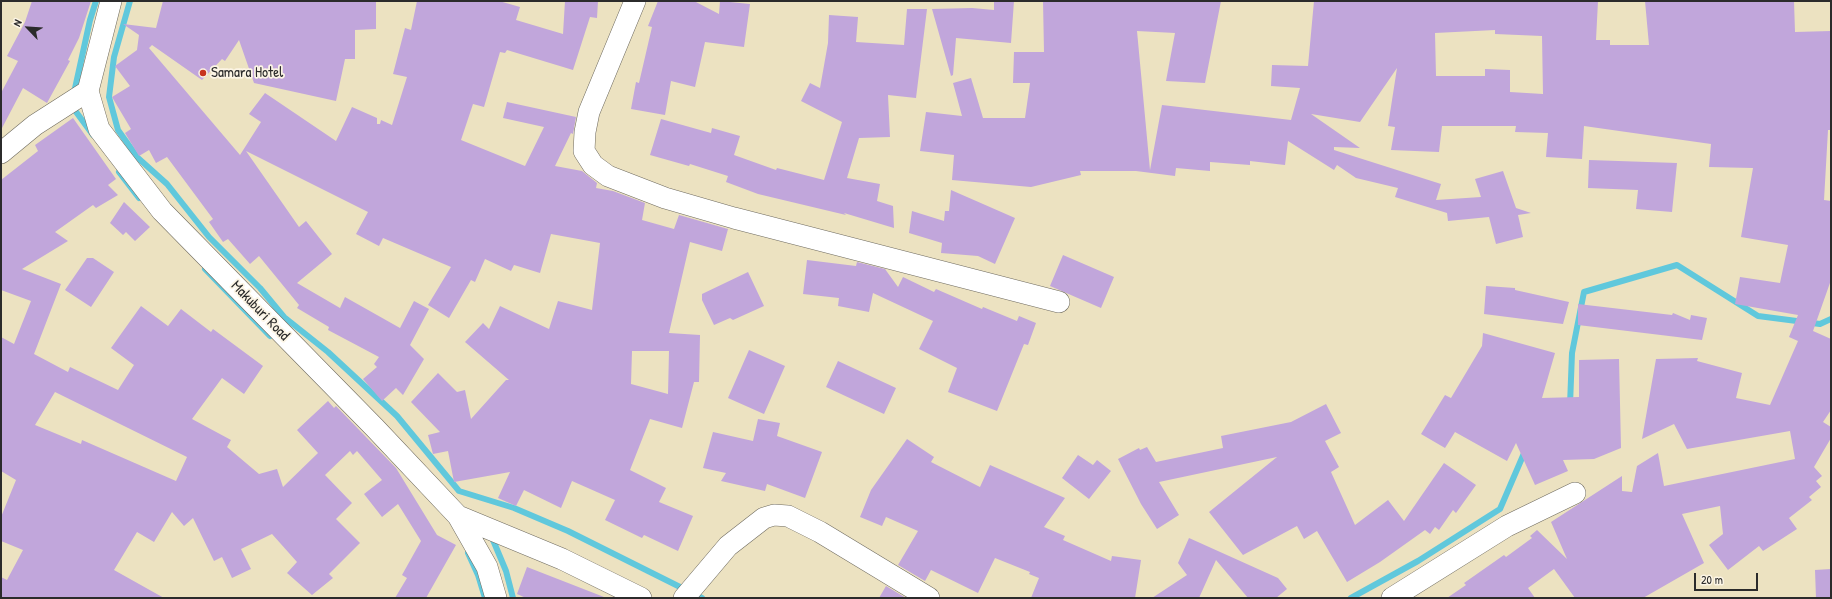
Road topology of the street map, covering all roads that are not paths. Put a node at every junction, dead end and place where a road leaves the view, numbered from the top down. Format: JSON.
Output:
{"nodes":[{"id":1,"x":111,"y":1,"type":"edge"},
{"id":2,"x":635,"y":1,"type":"edge"},
{"id":3,"x":88,"y":91,"type":"junction"},
{"id":4,"x":1,"y":153,"type":"edge"},
{"id":5,"x":1059,"y":302,"type":"dead end"},
{"id":6,"x":1575,"y":493,"type":"dead end"},
{"id":7,"x":458,"y":516,"type":"junction"},
{"id":8,"x":496,"y":598,"type":"edge"},
{"id":9,"x":641,"y":598,"type":"edge"},
{"id":10,"x":684,"y":598,"type":"edge"},
{"id":11,"x":929,"y":598,"type":"edge"},
{"id":12,"x":1392,"y":598,"type":"edge"}],
"edges":[{"from":1,"to":3,"type":"street"},
{"from":2,"to":5,"type":"street"},
{"from":3,"to":4,"type":"street"},
{"from":3,"to":7,"type":"street","name":"Makuburi Road"},
{"from":6,"to":12,"type":"street"},
{"from":7,"to":8,"type":"street","name":"Makuburi Road"},
{"from":7,"to":9,"type":"street"},
{"from":10,"to":11,"type":"street"}]}
